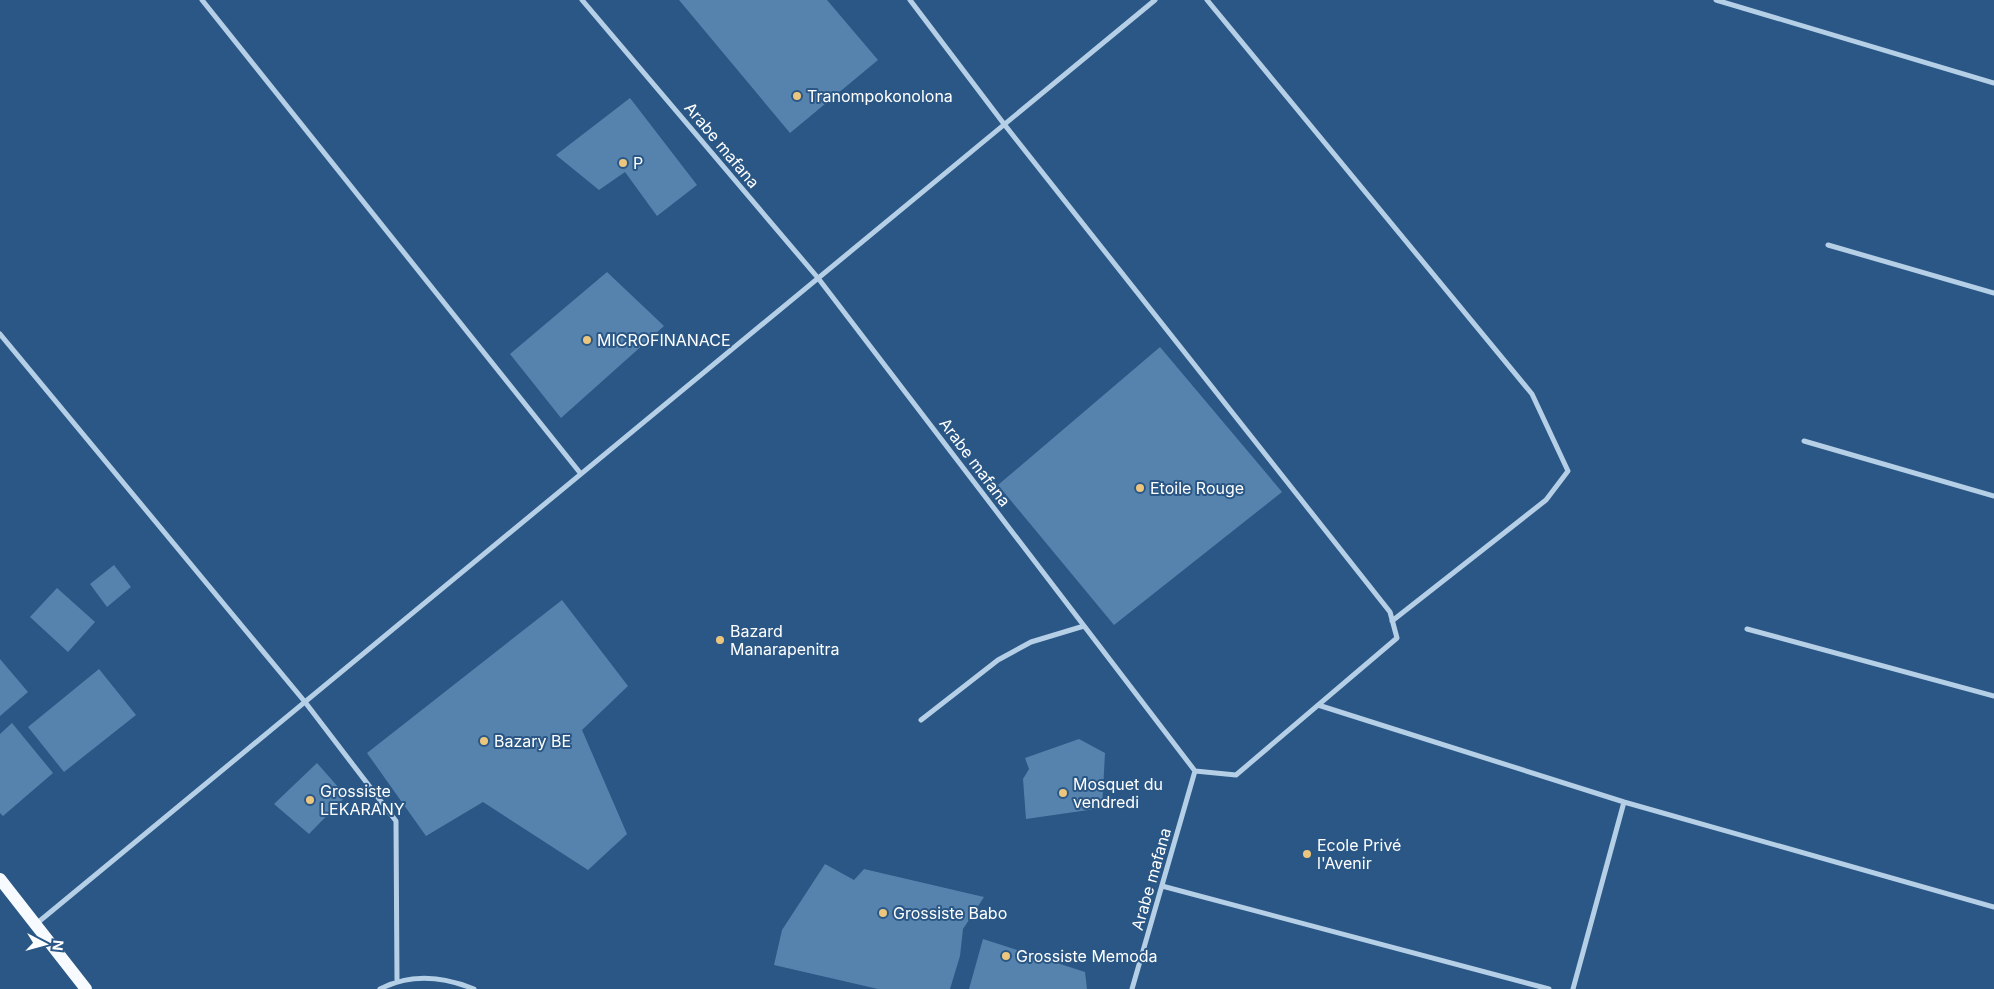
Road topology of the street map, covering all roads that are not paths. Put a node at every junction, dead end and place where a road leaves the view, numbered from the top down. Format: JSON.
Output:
{"nodes":[{"id":1,"x":202,"y":0,"type":"edge"},
{"id":2,"x":582,"y":0,"type":"edge"},
{"id":3,"x":910,"y":0,"type":"edge"},
{"id":4,"x":1155,"y":0,"type":"edge"},
{"id":5,"x":1207,"y":0,"type":"edge"},
{"id":6,"x":1716,"y":0,"type":"edge"},
{"id":7,"x":1994,"y":83,"type":"edge"},
{"id":8,"x":1004,"y":124,"type":"junction"},
{"id":9,"x":1828,"y":245,"type":"dead end"},
{"id":10,"x":818,"y":278,"type":"junction"},
{"id":11,"x":1994,"y":293,"type":"edge"},
{"id":12,"x":0,"y":334,"type":"edge"},
{"id":13,"x":1804,"y":441,"type":"dead end"},
{"id":14,"x":581,"y":474,"type":"junction"},
{"id":15,"x":1994,"y":496,"type":"edge"},
{"id":16,"x":1392,"y":621,"type":"junction"},
{"id":17,"x":1084,"y":626,"type":"junction"},
{"id":18,"x":1747,"y":629,"type":"dead end"},
{"id":19,"x":1994,"y":696,"type":"edge"},
{"id":20,"x":305,"y":702,"type":"junction"},
{"id":21,"x":1318,"y":705,"type":"junction"},
{"id":22,"x":921,"y":720,"type":"dead end"},
{"id":23,"x":1195,"y":771,"type":"junction"},
{"id":24,"x":1624,"y":802,"type":"junction"},
{"id":25,"x":0,"y":879,"type":"edge"},
{"id":26,"x":1162,"y":886,"type":"junction"},
{"id":27,"x":1994,"y":907,"type":"edge"},
{"id":28,"x":36,"y":924,"type":"junction"},
{"id":29,"x":397,"y":980,"type":"junction"},
{"id":30,"x":86,"y":989,"type":"edge"},
{"id":31,"x":380,"y":989,"type":"edge"},
{"id":32,"x":474,"y":989,"type":"edge"},
{"id":33,"x":1132,"y":989,"type":"edge"},
{"id":34,"x":1549,"y":989,"type":"edge"},
{"id":35,"x":1573,"y":989,"type":"edge"}],
"edges":[{"from":1,"to":14,"type":"street"},
{"from":2,"to":10,"type":"street","name":"Arabe mafana"},
{"from":3,"to":8,"type":"street"},
{"from":4,"to":8,"type":"street"},
{"from":5,"to":16,"type":"street"},
{"from":6,"to":7,"type":"street"},
{"from":8,"to":10,"type":"street"},
{"from":8,"to":16,"type":"street"},
{"from":9,"to":11,"type":"street"},
{"from":10,"to":14,"type":"street"},
{"from":10,"to":17,"type":"street","name":"Arabe mafana"},
{"from":12,"to":20,"type":"street"},
{"from":13,"to":15,"type":"street"},
{"from":14,"to":20,"type":"street"},
{"from":16,"to":21,"type":"street"},
{"from":17,"to":22,"type":"street"},
{"from":17,"to":23,"type":"street","name":"Arabe mafana"},
{"from":18,"to":19,"type":"street"},
{"from":20,"to":28,"type":"street"},
{"from":20,"to":29,"type":"street"},
{"from":21,"to":23,"type":"street"},
{"from":21,"to":24,"type":"street"},
{"from":23,"to":26,"type":"street","name":"Arabe mafana"},
{"from":24,"to":27,"type":"street"},
{"from":24,"to":35,"type":"street"},
{"from":25,"to":28,"type":"main road"},
{"from":26,"to":33,"type":"street","name":"Arabe mafana"},
{"from":26,"to":34,"type":"street"},
{"from":28,"to":30,"type":"main road"},
{"from":29,"to":31,"type":"street"},
{"from":29,"to":32,"type":"street"}]}
